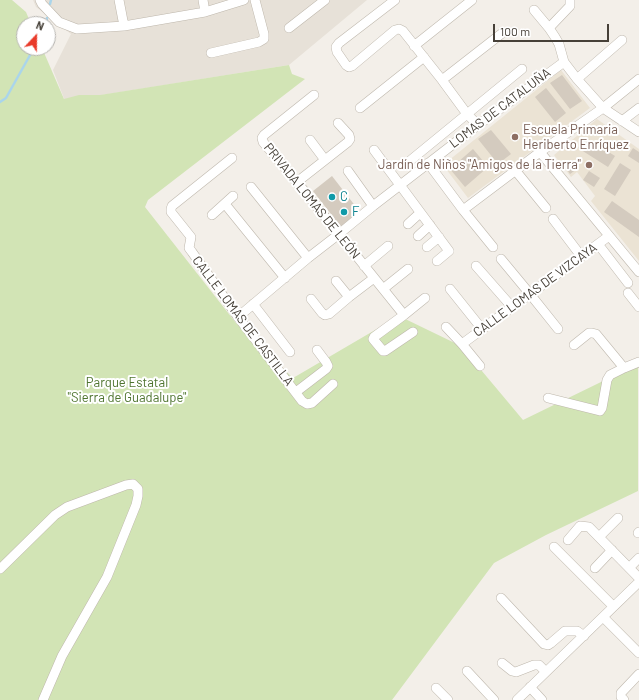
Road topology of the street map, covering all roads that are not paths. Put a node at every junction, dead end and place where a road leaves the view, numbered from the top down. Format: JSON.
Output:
{"nodes":[{"id":1,"x":40,"y":0,"type":"edge"},
{"id":2,"x":119,"y":0,"type":"edge"},
{"id":3,"x":203,"y":0,"type":"edge"},
{"id":4,"x":244,"y":0,"type":"edge"},
{"id":5,"x":255,"y":0,"type":"edge"},
{"id":6,"x":325,"y":0,"type":"edge"},
{"id":7,"x":395,"y":0,"type":"edge"},
{"id":8,"x":472,"y":0,"type":"edge"},
{"id":9,"x":570,"y":0,"type":"edge"},
{"id":10,"x":534,"y":10,"type":"dead end"},
{"id":11,"x":205,"y":12,"type":"junction"},
{"id":12,"x":124,"y":26,"type":"junction"},
{"id":13,"x":289,"y":28,"type":"dead end"},
{"id":14,"x":549,"y":28,"type":"junction"},
{"id":15,"x":501,"y":34,"type":"dead end"},
{"id":16,"x":622,"y":40,"type":"dead end"},
{"id":17,"x":414,"y":46,"type":"junction"},
{"id":18,"x":211,"y":53,"type":"dead end"},
{"id":19,"x":424,"y":57,"type":"junction"},
{"id":20,"x":564,"y":62,"type":"junction"},
{"id":21,"x":522,"y":69,"type":"dead end"},
{"id":22,"x":577,"y":79,"type":"junction"},
{"id":23,"x":639,"y":79,"type":"edge"},
{"id":24,"x":442,"y":80,"type":"junction"},
{"id":25,"x":314,"y":95,"type":"dead end"},
{"id":26,"x":360,"y":108,"type":"dead end"},
{"id":27,"x":603,"y":108,"type":"junction"},
{"id":28,"x":639,"y":108,"type":"edge"},
{"id":29,"x":467,"y":114,"type":"junction"},
{"id":30,"x":622,"y":121,"type":"junction"},
{"id":31,"x":338,"y":124,"type":"dead end"},
{"id":32,"x":478,"y":125,"type":"junction"},
{"id":33,"x":639,"y":132,"type":"edge"},
{"id":34,"x":310,"y":140,"type":"dead end"},
{"id":35,"x":374,"y":150,"type":"dead end"},
{"id":36,"x":540,"y":152,"type":"junction"},
{"id":37,"x":232,"y":158,"type":"dead end"},
{"id":38,"x":325,"y":160,"type":"junction"},
{"id":39,"x":428,"y":163,"type":"junction"},
{"id":40,"x":406,"y":164,"type":"dead end"},
{"id":41,"x":515,"y":170,"type":"junction"},
{"id":42,"x":348,"y":171,"type":"dead end"},
{"id":43,"x":297,"y":182,"type":"junction"},
{"id":44,"x":400,"y":185,"type":"junction"},
{"id":45,"x":251,"y":187,"type":"dead end"},
{"id":46,"x":233,"y":196,"type":"dead end"},
{"id":47,"x":225,"y":204,"type":"junction"},
{"id":48,"x":373,"y":206,"type":"junction"},
{"id":49,"x":546,"y":208,"type":"dead end"},
{"id":50,"x":463,"y":210,"type":"junction"},
{"id":51,"x":420,"y":212,"type":"junction"},
{"id":52,"x":212,"y":215,"type":"dead end"},
{"id":53,"x":553,"y":219,"type":"dead end"},
{"id":54,"x":408,"y":224,"type":"dead end"},
{"id":55,"x":430,"y":226,"type":"junction"},
{"id":56,"x":339,"y":234,"type":"junction"},
{"id":57,"x":418,"y":236,"type":"dead end"},
{"id":58,"x":608,"y":236,"type":"junction"},
{"id":59,"x":439,"y":237,"type":"junction"},
{"id":60,"x":598,"y":244,"type":"junction"},
{"id":61,"x":388,"y":246,"type":"dead end"},
{"id":62,"x":493,"y":247,"type":"dead end"},
{"id":63,"x":427,"y":248,"type":"dead end"},
{"id":64,"x":581,"y":256,"type":"junction"},
{"id":65,"x":308,"y":258,"type":"junction"},
{"id":66,"x":501,"y":259,"type":"dead end"},
{"id":67,"x":437,"y":261,"type":"dead end"},
{"id":68,"x":364,"y":266,"type":"junction"},
{"id":69,"x":476,"y":266,"type":"dead end"},
{"id":70,"x":408,"y":269,"type":"dead end"},
{"id":71,"x":639,"y":272,"type":"edge"},
{"id":72,"x":285,"y":278,"type":"junction"},
{"id":73,"x":374,"y":278,"type":"junction"},
{"id":74,"x":336,"y":282,"type":"dead end"},
{"id":75,"x":628,"y":283,"type":"dead end"},
{"id":76,"x":383,"y":289,"type":"junction"},
{"id":77,"x":450,"y":289,"type":"dead end"},
{"id":78,"x":628,"y":293,"type":"dead end"},
{"id":79,"x":530,"y":294,"type":"junction"},
{"id":80,"x":349,"y":298,"type":"junction"},
{"id":81,"x":425,"y":298,"type":"dead end"},
{"id":82,"x":311,"y":299,"type":"dead end"},
{"id":83,"x":253,"y":304,"type":"junction"},
{"id":84,"x":512,"y":307,"type":"junction"},
{"id":85,"x":639,"y":307,"type":"edge"},
{"id":86,"x":404,"y":315,"type":"junction"},
{"id":87,"x":238,"y":317,"type":"junction"},
{"id":88,"x":446,"y":327,"type":"dead end"},
{"id":89,"x":482,"y":329,"type":"junction"},
{"id":90,"x":558,"y":329,"type":"dead end"},
{"id":91,"x":413,"y":332,"type":"dead end"},
{"id":92,"x":462,"y":344,"type":"junction"},
{"id":93,"x":574,"y":345,"type":"dead end"},
{"id":94,"x":317,"y":350,"type":"dead end"},
{"id":95,"x":290,"y":352,"type":"dead end"},
{"id":96,"x":639,"y":362,"type":"edge"},
{"id":97,"x":480,"y":366,"type":"dead end"},
{"id":98,"x":624,"y":368,"type":"junction"},
{"id":99,"x":334,"y":384,"type":"dead end"},
{"id":100,"x":296,"y":392,"type":"junction"},
{"id":101,"x":548,"y":398,"type":"dead end"},
{"id":102,"x":618,"y":518,"type":"dead end"},
{"id":103,"x":599,"y":537,"type":"junction"},
{"id":104,"x":568,"y":540,"type":"dead end"},
{"id":105,"x":554,"y":546,"type":"dead end"},
{"id":106,"x":612,"y":550,"type":"junction"},
{"id":107,"x":639,"y":558,"type":"edge"},
{"id":108,"x":595,"y":568,"type":"dead end"},
{"id":109,"x":629,"y":568,"type":"junction"},
{"id":110,"x":0,"y":569,"type":"edge"},
{"id":111,"x":639,"y":578,"type":"edge"},
{"id":112,"x":639,"y":582,"type":"edge"},
{"id":113,"x":501,"y":598,"type":"dead end"},
{"id":114,"x":613,"y":606,"type":"junction"},
{"id":115,"x":603,"y":617,"type":"junction"},
{"id":116,"x":584,"y":636,"type":"junction"},
{"id":117,"x":639,"y":653,"type":"edge"},
{"id":118,"x":502,"y":663,"type":"dead end"},
{"id":119,"x":467,"y":671,"type":"dead end"},
{"id":120,"x":546,"y":672,"type":"junction"},
{"id":121,"x":639,"y":674,"type":"edge"},
{"id":122,"x":530,"y":687,"type":"junction"},
{"id":123,"x":436,"y":688,"type":"dead end"},
{"id":124,"x":43,"y":700,"type":"edge"},
{"id":125,"x":448,"y":700,"type":"edge"},
{"id":126,"x":494,"y":700,"type":"edge"},
{"id":127,"x":517,"y":700,"type":"edge"},
{"id":128,"x":542,"y":700,"type":"edge"},
{"id":129,"x":624,"y":700,"type":"edge"}],
"edges":[{"from":1,"to":12,"type":"street"},
{"from":2,"to":12,"type":"street"},
{"from":3,"to":11,"type":"street"},
{"from":4,"to":11,"type":"street"},
{"from":5,"to":18,"type":"street"},
{"from":6,"to":13,"type":"street"},
{"from":7,"to":17,"type":"street"},
{"from":8,"to":17,"type":"street"},
{"from":9,"to":14,"type":"street"},
{"from":10,"to":14,"type":"street"},
{"from":11,"to":12,"type":"street"},
{"from":14,"to":20,"type":"street"},
{"from":15,"to":24,"type":"street"},
{"from":16,"to":22,"type":"street"},
{"from":17,"to":19,"type":"street"},
{"from":19,"to":24,"type":"street"},
{"from":19,"to":26,"type":"street"},
{"from":20,"to":22,"type":"street"},
{"from":20,"to":32,"type":"street","name":"LOMAS DE CATALUÑA"},
{"from":21,"to":29,"type":"street"},
{"from":22,"to":27,"type":"street"},
{"from":23,"to":27,"type":"street"},
{"from":24,"to":29,"type":"street"},
{"from":25,"to":43,"type":"street","name":"PRIVADA LOMAS DE LEÓN"},
{"from":27,"to":30,"type":"street"},
{"from":27,"to":36,"type":"street"},
{"from":28,"to":30,"type":"street"},
{"from":29,"to":32,"type":"street"},
{"from":29,"to":40,"type":"street"},
{"from":30,"to":33,"type":"street"},
{"from":31,"to":38,"type":"street"},
{"from":32,"to":39,"type":"street","name":"LOMAS DE CATALUÑA"},
{"from":34,"to":38,"type":"street"},
{"from":35,"to":44,"type":"street"},
{"from":36,"to":41,"type":"street"},
{"from":36,"to":58,"type":"street"},
{"from":37,"to":87,"type":"street","name":"CALLE LOMAS DE CASTILLA"},
{"from":38,"to":43,"type":"street"},
{"from":39,"to":44,"type":"street","name":"LOMAS DE CATALUÑA"},
{"from":39,"to":50,"type":"street"},
{"from":41,"to":49,"type":"street"},
{"from":41,"to":50,"type":"street"},
{"from":42,"to":48,"type":"street"},
{"from":43,"to":56,"type":"street","name":"PRIVADA LOMAS DE LEÓN"},
{"from":44,"to":48,"type":"street","name":"LOMAS DE CATALUÑA"},
{"from":44,"to":51,"type":"street"},
{"from":45,"to":65,"type":"street"},
{"from":46,"to":47,"type":"street"},
{"from":47,"to":52,"type":"street"},
{"from":47,"to":72,"type":"street"},
{"from":48,"to":56,"type":"street","name":"LOMAS DE CATALUÑA"},
{"from":50,"to":62,"type":"street"},
{"from":51,"to":54,"type":"street"},
{"from":51,"to":55,"type":"street"},
{"from":53,"to":64,"type":"street"},
{"from":55,"to":57,"type":"street"},
{"from":55,"to":59,"type":"street"},
{"from":56,"to":65,"type":"street","name":"LOMAS DE CATALUÑA"},
{"from":56,"to":68,"type":"street","name":"PRIVADA LOMAS DE LEÓN"},
{"from":58,"to":60,"type":"street","name":"CALLE LOMAS DE VIZCAYA"},
{"from":58,"to":71,"type":"street"},
{"from":59,"to":63,"type":"street"},
{"from":59,"to":67,"type":"street"},
{"from":60,"to":64,"type":"street","name":"CALLE LOMAS DE VIZCAYA"},
{"from":60,"to":75,"type":"street"},
{"from":61,"to":68,"type":"street"},
{"from":64,"to":79,"type":"street","name":"CALLE LOMAS DE VIZCAYA"},
{"from":65,"to":72,"type":"street","name":"LOMAS DE CATALUÑA"},
{"from":66,"to":79,"type":"street"},
{"from":68,"to":73,"type":"street","name":"PRIVADA LOMAS DE LEÓN"},
{"from":69,"to":84,"type":"street"},
{"from":70,"to":76,"type":"street"},
{"from":72,"to":83,"type":"street","name":"LOMAS DE CATALUÑA"},
{"from":73,"to":76,"type":"street","name":"PRIVADA LOMAS DE LEÓN"},
{"from":73,"to":80,"type":"street"},
{"from":74,"to":80,"type":"street"},
{"from":76,"to":86,"type":"street","name":"PRIVADA LOMAS DE LEÓN"},
{"from":77,"to":89,"type":"street"},
{"from":78,"to":85,"type":"street"},
{"from":79,"to":84,"type":"street","name":"CALLE LOMAS DE VIZCAYA"},
{"from":79,"to":90,"type":"street"},
{"from":80,"to":82,"type":"street"},
{"from":81,"to":86,"type":"street"},
{"from":83,"to":87,"type":"street","name":"LOMAS DE CATALUÑA"},
{"from":83,"to":95,"type":"street"},
{"from":84,"to":89,"type":"street","name":"CALLE LOMAS DE VIZCAYA"},
{"from":86,"to":91,"type":"street"},
{"from":87,"to":100,"type":"street","name":"CALLE LOMAS DE CASTILLA"},
{"from":88,"to":92,"type":"street","name":"CALLE LOMAS DE VIZCAYA"},
{"from":89,"to":92,"type":"street","name":"CALLE LOMAS DE VIZCAYA"},
{"from":92,"to":97,"type":"street","name":"CALLE LOMAS DE VIZCAYA"},
{"from":93,"to":98,"type":"street"},
{"from":94,"to":100,"type":"street"},
{"from":96,"to":98,"type":"street"},
{"from":98,"to":101,"type":"street"},
{"from":99,"to":100,"type":"street","name":"CALLE LOMAS DE CASTILLA"},
{"from":102,"to":103,"type":"street"},
{"from":103,"to":104,"type":"street"},
{"from":103,"to":106,"type":"street"},
{"from":105,"to":114,"type":"street"},
{"from":106,"to":108,"type":"street"},
{"from":106,"to":109,"type":"street"},
{"from":107,"to":109,"type":"street"},
{"from":109,"to":111,"type":"street"},
{"from":110,"to":124,"type":"street"},
{"from":112,"to":114,"type":"street"},
{"from":113,"to":116,"type":"street"},
{"from":114,"to":115,"type":"street"},
{"from":115,"to":116,"type":"street"},
{"from":115,"to":117,"type":"street"},
{"from":116,"to":120,"type":"street"},
{"from":118,"to":120,"type":"street"},
{"from":119,"to":126,"type":"street"},
{"from":120,"to":122,"type":"street"},
{"from":121,"to":129,"type":"street"},
{"from":122,"to":127,"type":"street"},
{"from":122,"to":128,"type":"street"},
{"from":123,"to":125,"type":"street"}]}
